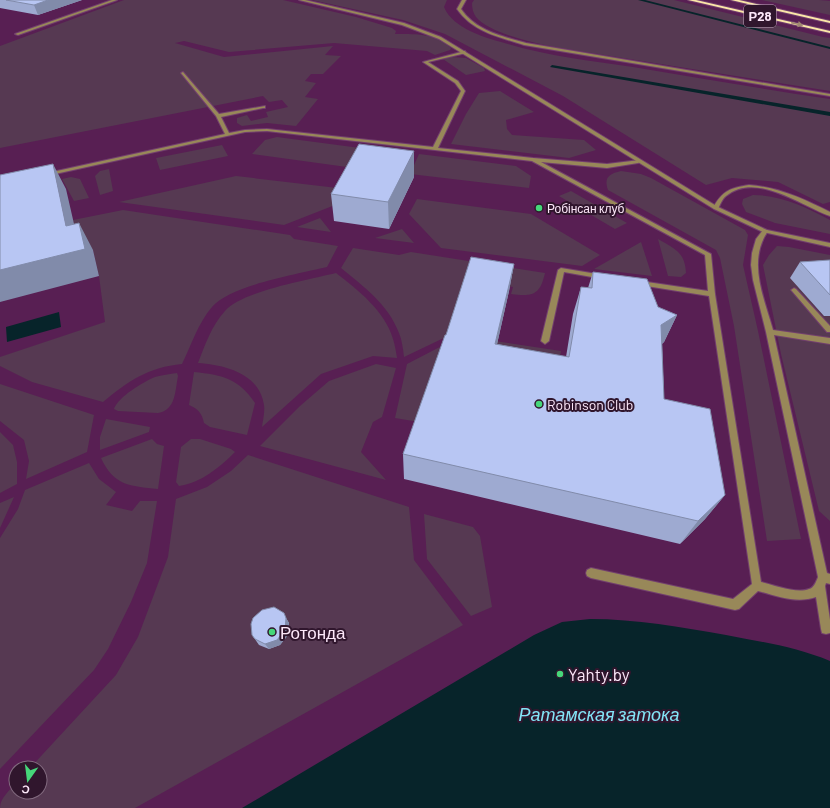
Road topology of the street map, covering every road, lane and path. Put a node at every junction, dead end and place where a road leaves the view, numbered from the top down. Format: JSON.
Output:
{"nodes":[{"id":1,"x":115,"y":0,"type":"edge"},
{"id":2,"x":301,"y":0,"type":"edge"},
{"id":3,"x":464,"y":0,"type":"edge"},
{"id":4,"x":690,"y":0,"type":"edge"},
{"id":5,"x":733,"y":0,"type":"edge"},
{"id":6,"x":830,"y":22,"type":"edge"},
{"id":7,"x":830,"y":32,"type":"edge"},
{"id":8,"x":17,"y":34,"type":"dead end"},
{"id":9,"x":465,"y":52,"type":"junction"},
{"id":10,"x":183,"y":73,"type":"dead end"},
{"id":11,"x":830,"y":95,"type":"edge"},
{"id":12,"x":262,"y":107,"type":"dead end"},
{"id":13,"x":218,"y":116,"type":"junction"},
{"id":14,"x":228,"y":135,"type":"junction"},
{"id":15,"x":435,"y":148,"type":"junction"},
{"id":16,"x":533,"y":160,"type":"junction"},
{"id":17,"x":638,"y":162,"type":"junction"},
{"id":18,"x":39,"y":176,"type":"edge"},
{"id":19,"x":716,"y":208,"type":"junction"},
{"id":20,"x":830,"y":214,"type":"edge"},
{"id":21,"x":765,"y":231,"type":"junction"},
{"id":22,"x":830,"y":245,"type":"edge"},
{"id":23,"x":608,"y":278,"type":"edge"},
{"id":24,"x":632,"y":281,"type":"edge"},
{"id":25,"x":794,"y":290,"type":"dead end"},
{"id":26,"x":712,"y":294,"type":"junction"},
{"id":27,"x":830,"y":330,"type":"edge"},
{"id":28,"x":770,"y":332,"type":"junction"},
{"id":29,"x":545,"y":341,"type":"dead end"},
{"id":30,"x":830,"y":341,"type":"edge"},
{"id":31,"x":591,"y":573,"type":"dead end"},
{"id":32,"x":827,"y":578,"type":"edge"},
{"id":33,"x":757,"y":586,"type":"junction"},
{"id":34,"x":820,"y":587,"type":"junction"},
{"id":35,"x":826,"y":629,"type":"dead end"}],
"edges":[{"from":1,"to":8,"type":"street"},
{"from":2,"to":9,"type":"street"},
{"from":3,"to":11,"type":"street"},
{"from":4,"to":7,"type":"highway","number":"Р28","one_way":true},
{"from":5,"to":6,"type":"highway","number":"Р28"},
{"from":9,"to":15,"type":"street"},
{"from":9,"to":17,"type":"street"},
{"from":10,"to":13,"type":"street"},
{"from":12,"to":13,"type":"street"},
{"from":13,"to":14,"type":"street"},
{"from":14,"to":15,"type":"street"},
{"from":14,"to":18,"type":"street"},
{"from":15,"to":16,"type":"street"},
{"from":16,"to":17,"type":"street"},
{"from":16,"to":26,"type":"street"},
{"from":17,"to":19,"type":"street"},
{"from":19,"to":20,"type":"street"},
{"from":19,"to":21,"type":"street"},
{"from":21,"to":22,"type":"street"},
{"from":21,"to":28,"type":"street"},
{"from":23,"to":29,"type":"street"},
{"from":24,"to":26,"type":"street"},
{"from":25,"to":27,"type":"street"},
{"from":26,"to":33,"type":"street"},
{"from":28,"to":30,"type":"street"},
{"from":28,"to":32,"type":"street"},
{"from":31,"to":33,"type":"street"},
{"from":32,"to":34,"type":"street"},
{"from":33,"to":34,"type":"street"},
{"from":34,"to":35,"type":"street"}]}
